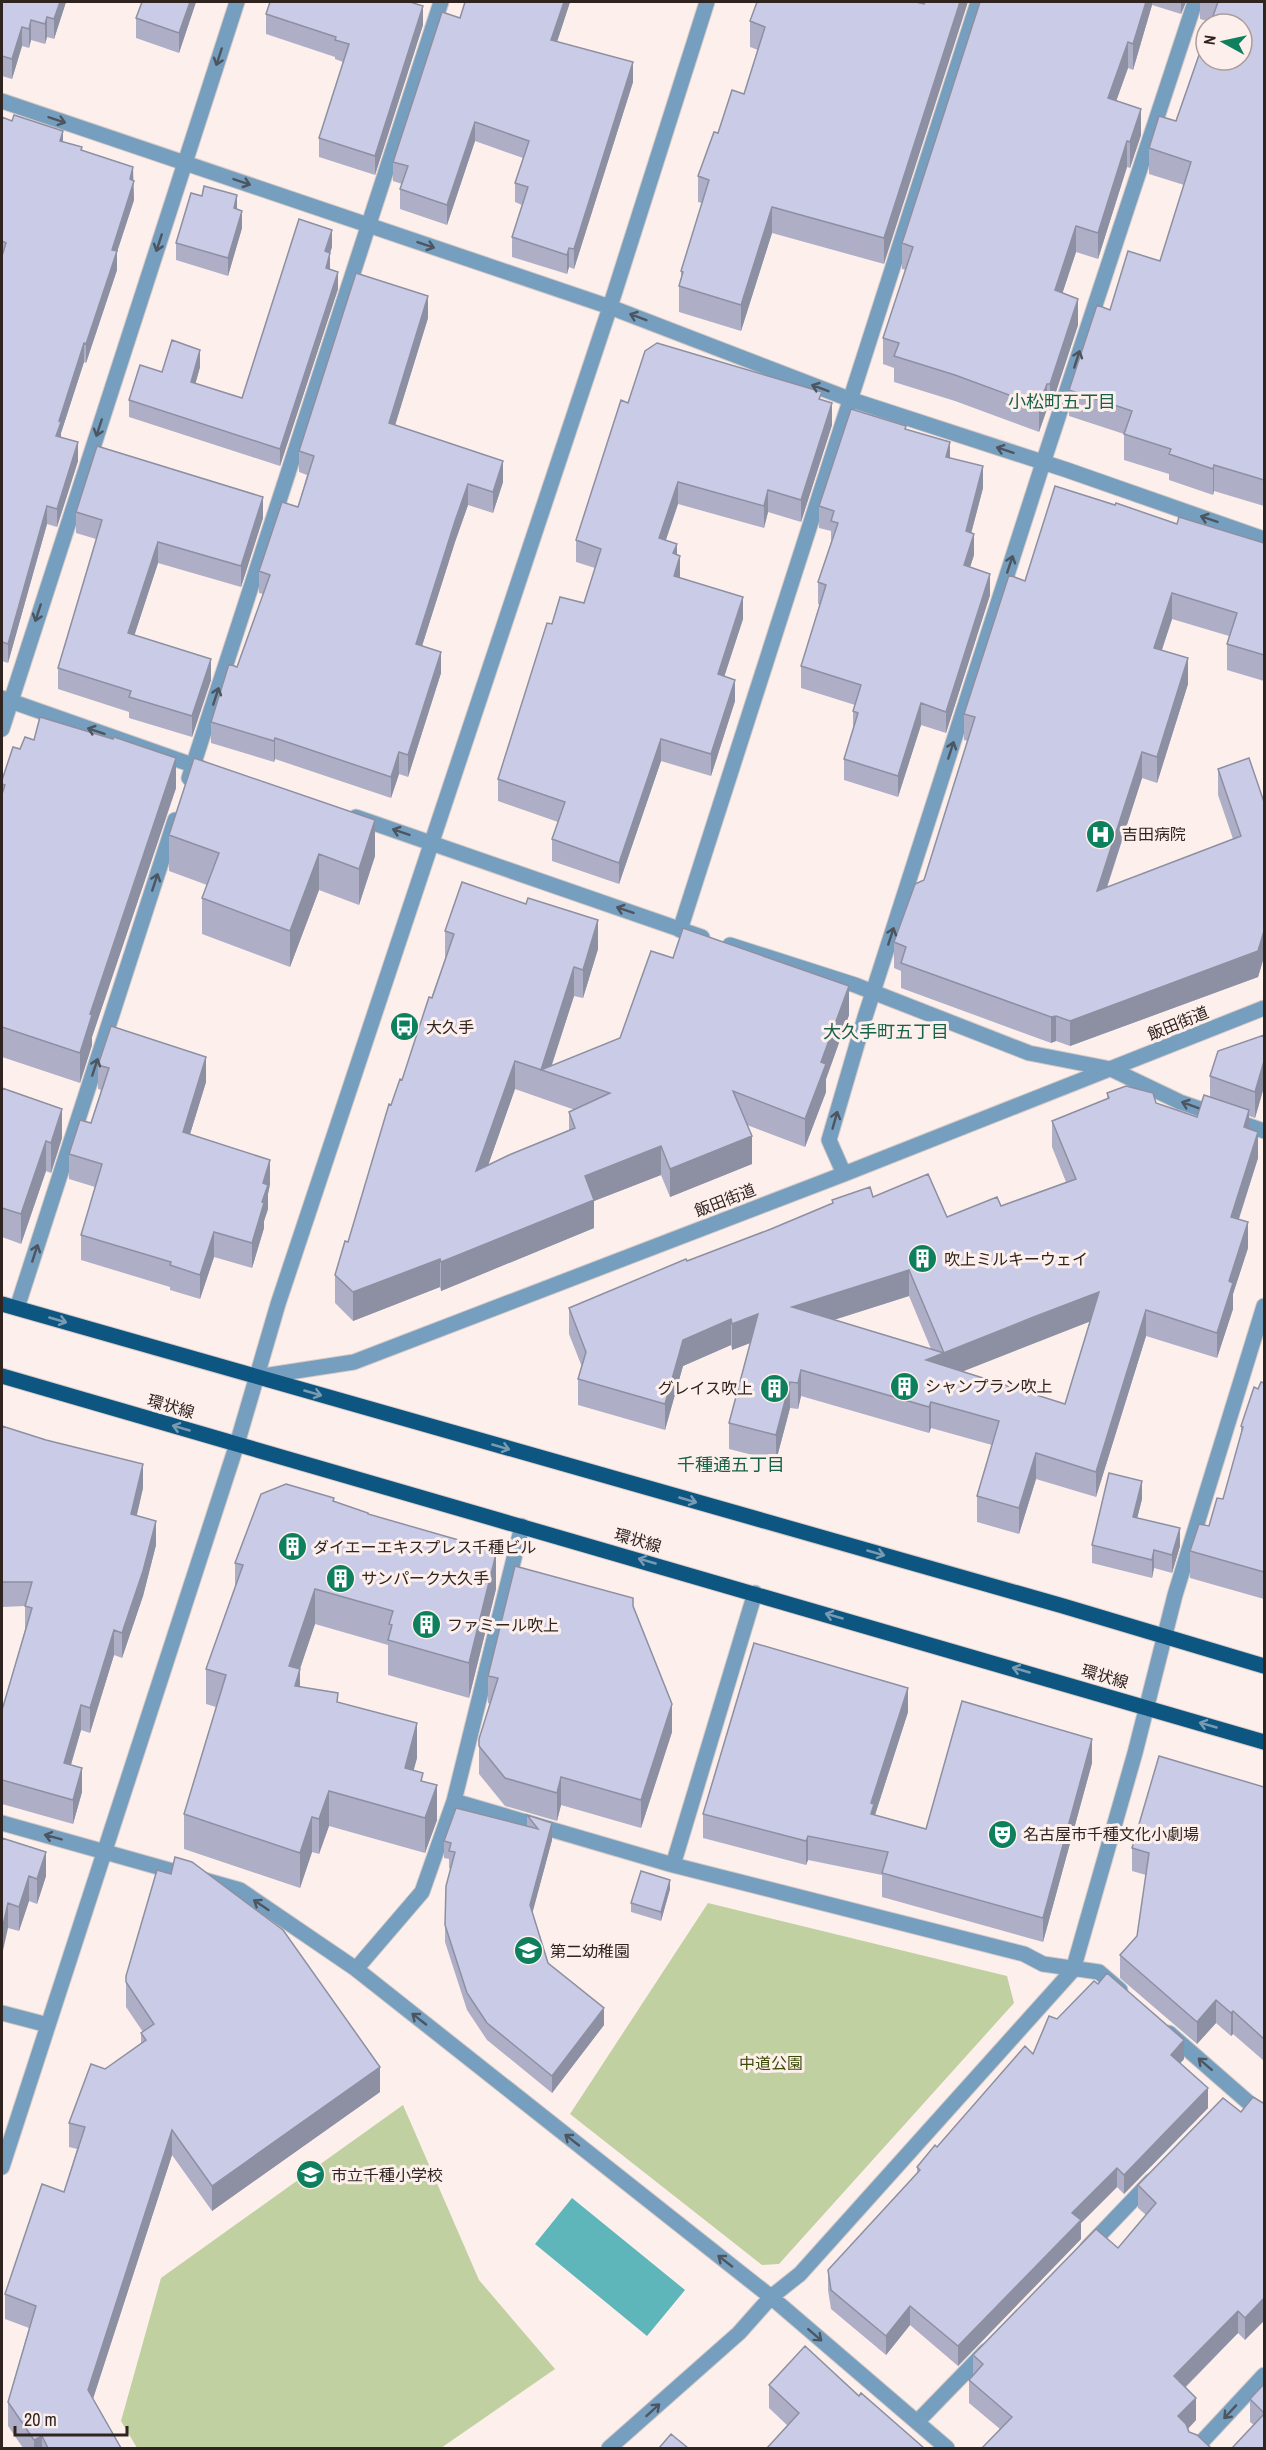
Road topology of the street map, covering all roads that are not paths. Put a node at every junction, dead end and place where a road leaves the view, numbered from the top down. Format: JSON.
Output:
{"nodes":[{"id":1,"x":237,"y":2,"type":"edge"},
{"id":2,"x":441,"y":2,"type":"edge"},
{"id":3,"x":707,"y":2,"type":"edge"},
{"id":4,"x":978,"y":2,"type":"edge"},
{"id":5,"x":1195,"y":2,"type":"edge"},
{"id":6,"x":2,"y":101,"type":"edge"},
{"id":7,"x":185,"y":163,"type":"junction"},
{"id":8,"x":369,"y":225,"type":"junction"},
{"id":9,"x":610,"y":307,"type":"junction"},
{"id":10,"x":849,"y":399,"type":"junction"},
{"id":11,"x":1043,"y":463,"type":"junction"},
{"id":12,"x":1264,"y":538,"type":"edge"},
{"id":13,"x":6,"y":700,"type":"edge"},
{"id":14,"x":2,"y":729,"type":"edge"},
{"id":15,"x":193,"y":765,"type":"junction"},
{"id":16,"x":216,"y":772,"type":"edge"},
{"id":17,"x":339,"y":812,"type":"edge"},
{"id":18,"x":433,"y":843,"type":"junction"},
{"id":19,"x":680,"y":930,"type":"junction"},
{"id":20,"x":873,"y":991,"type":"junction"},
{"id":21,"x":1264,"y":1008,"type":"edge"},
{"id":22,"x":1111,"y":1069,"type":"junction"},
{"id":23,"x":1264,"y":1131,"type":"edge"},
{"id":24,"x":844,"y":1174,"type":"junction"},
{"id":25,"x":2,"y":1304,"type":"edge"},
{"id":26,"x":1264,"y":1306,"type":"edge"},
{"id":27,"x":17,"y":1308,"type":"junction"},
{"id":28,"x":2,"y":1376,"type":"edge"},
{"id":29,"x":257,"y":1377,"type":"junction"},
{"id":30,"x":1238,"y":1392,"type":"junction"},
{"id":31,"x":1256,"y":1398,"type":"edge"},
{"id":32,"x":237,"y":1444,"type":"junction"},
{"id":33,"x":522,"y":1526,"type":"junction"},
{"id":34,"x":755,"y":1593,"type":"junction"},
{"id":35,"x":1165,"y":1636,"type":"junction"},
{"id":36,"x":1264,"y":1666,"type":"edge"},
{"id":37,"x":1147,"y":1707,"type":"junction"},
{"id":38,"x":1264,"y":1742,"type":"edge"},
{"id":39,"x":454,"y":1802,"type":"junction"},
{"id":40,"x":2,"y":1823,"type":"edge"},
{"id":41,"x":104,"y":1852,"type":"junction"},
{"id":42,"x":673,"y":1865,"type":"junction"},
{"id":43,"x":357,"y":1969,"type":"junction"},
{"id":44,"x":1073,"y":1970,"type":"junction"},
{"id":45,"x":1133,"y":2002,"type":"edge"},
{"id":46,"x":2,"y":2013,"type":"edge"},
{"id":47,"x":1159,"y":2024,"type":"edge"},
{"id":48,"x":48,"y":2025,"type":"junction"},
{"id":49,"x":1264,"y":2116,"type":"edge"},
{"id":50,"x":2,"y":2167,"type":"edge"},
{"id":51,"x":1164,"y":2168,"type":"edge"},
{"id":52,"x":1073,"y":2261,"type":"edge"},
{"id":53,"x":771,"y":2297,"type":"junction"},
{"id":54,"x":999,"y":2338,"type":"edge"},
{"id":55,"x":1264,"y":2375,"type":"edge"},
{"id":56,"x":917,"y":2422,"type":"junction"},
{"id":57,"x":609,"y":2448,"type":"edge"},
{"id":58,"x":947,"y":2448,"type":"edge"},
{"id":59,"x":1196,"y":2448,"type":"edge"}],
"edges":[{"from":1,"to":7,"type":"street","one_way":true},
{"from":2,"to":8,"type":"street"},
{"from":3,"to":9,"type":"street"},
{"from":4,"to":10,"type":"street"},
{"from":11,"to":5,"type":"street","one_way":true},
{"from":6,"to":7,"type":"street","one_way":true},
{"from":7,"to":8,"type":"street","one_way":true},
{"from":7,"to":13,"type":"street","one_way":true},
{"from":8,"to":9,"type":"street","one_way":true},
{"from":15,"to":8,"type":"street","one_way":true},
{"from":10,"to":9,"type":"street","one_way":true},
{"from":9,"to":18,"type":"street"},
{"from":11,"to":10,"type":"street","one_way":true},
{"from":10,"to":19,"type":"street"},
{"from":12,"to":11,"type":"street","one_way":true},
{"from":20,"to":11,"type":"street","one_way":true},
{"from":13,"to":14,"type":"street"},
{"from":15,"to":13,"type":"street","one_way":true},
{"from":15,"to":16,"type":"street"},
{"from":27,"to":15,"type":"street","one_way":true},
{"from":18,"to":17,"type":"street","one_way":true},
{"from":19,"to":18,"type":"street","one_way":true},
{"from":18,"to":29,"type":"street"},
{"from":19,"to":20,"type":"street"},
{"from":20,"to":22,"type":"street"},
{"from":24,"to":20,"type":"street","one_way":true},
{"from":21,"to":22,"type":"street","name":"飯田街道"},
{"from":23,"to":22,"type":"street","one_way":true},
{"from":22,"to":24,"type":"street","name":"飯田街道"},
{"from":24,"to":29,"type":"street","name":"飯田街道"},
{"from":25,"to":27,"type":"main road"},
{"from":26,"to":30,"type":"street"},
{"from":27,"to":29,"type":"main road","one_way":true},
{"from":32,"to":28,"type":"main road","name":"環状線","one_way":true},
{"from":29,"to":32,"type":"street"},
{"from":29,"to":35,"type":"main road","one_way":true},
{"from":30,"to":31,"type":"street"},
{"from":30,"to":35,"type":"street"},
{"from":32,"to":33,"type":"main road","name":"環状線"},
{"from":32,"to":41,"type":"street"},
{"from":34,"to":33,"type":"main road","name":"環状線","one_way":true},
{"from":33,"to":39,"type":"street"},
{"from":37,"to":34,"type":"main road","name":"環状線","one_way":true},
{"from":34,"to":42,"type":"street"},
{"from":35,"to":36,"type":"main road"},
{"from":35,"to":37,"type":"street"},
{"from":38,"to":37,"type":"main road","name":"環状線","one_way":true},
{"from":37,"to":44,"type":"street"},
{"from":39,"to":42,"type":"street"},
{"from":39,"to":43,"type":"street"},
{"from":41,"to":40,"type":"street","one_way":true},
{"from":43,"to":41,"type":"street","one_way":true},
{"from":41,"to":48,"type":"street"},
{"from":42,"to":44,"type":"street"},
{"from":53,"to":43,"type":"street","one_way":true},
{"from":44,"to":45,"type":"street"},
{"from":44,"to":53,"type":"street"},
{"from":46,"to":48,"type":"street"},
{"from":49,"to":47,"type":"street","one_way":true},
{"from":48,"to":50,"type":"street"},
{"from":51,"to":52,"type":"street"},
{"from":53,"to":56,"type":"street","one_way":true},
{"from":57,"to":53,"type":"street","one_way":true},
{"from":54,"to":56,"type":"street"},
{"from":55,"to":59,"type":"street","one_way":true},
{"from":56,"to":58,"type":"street"}]}
